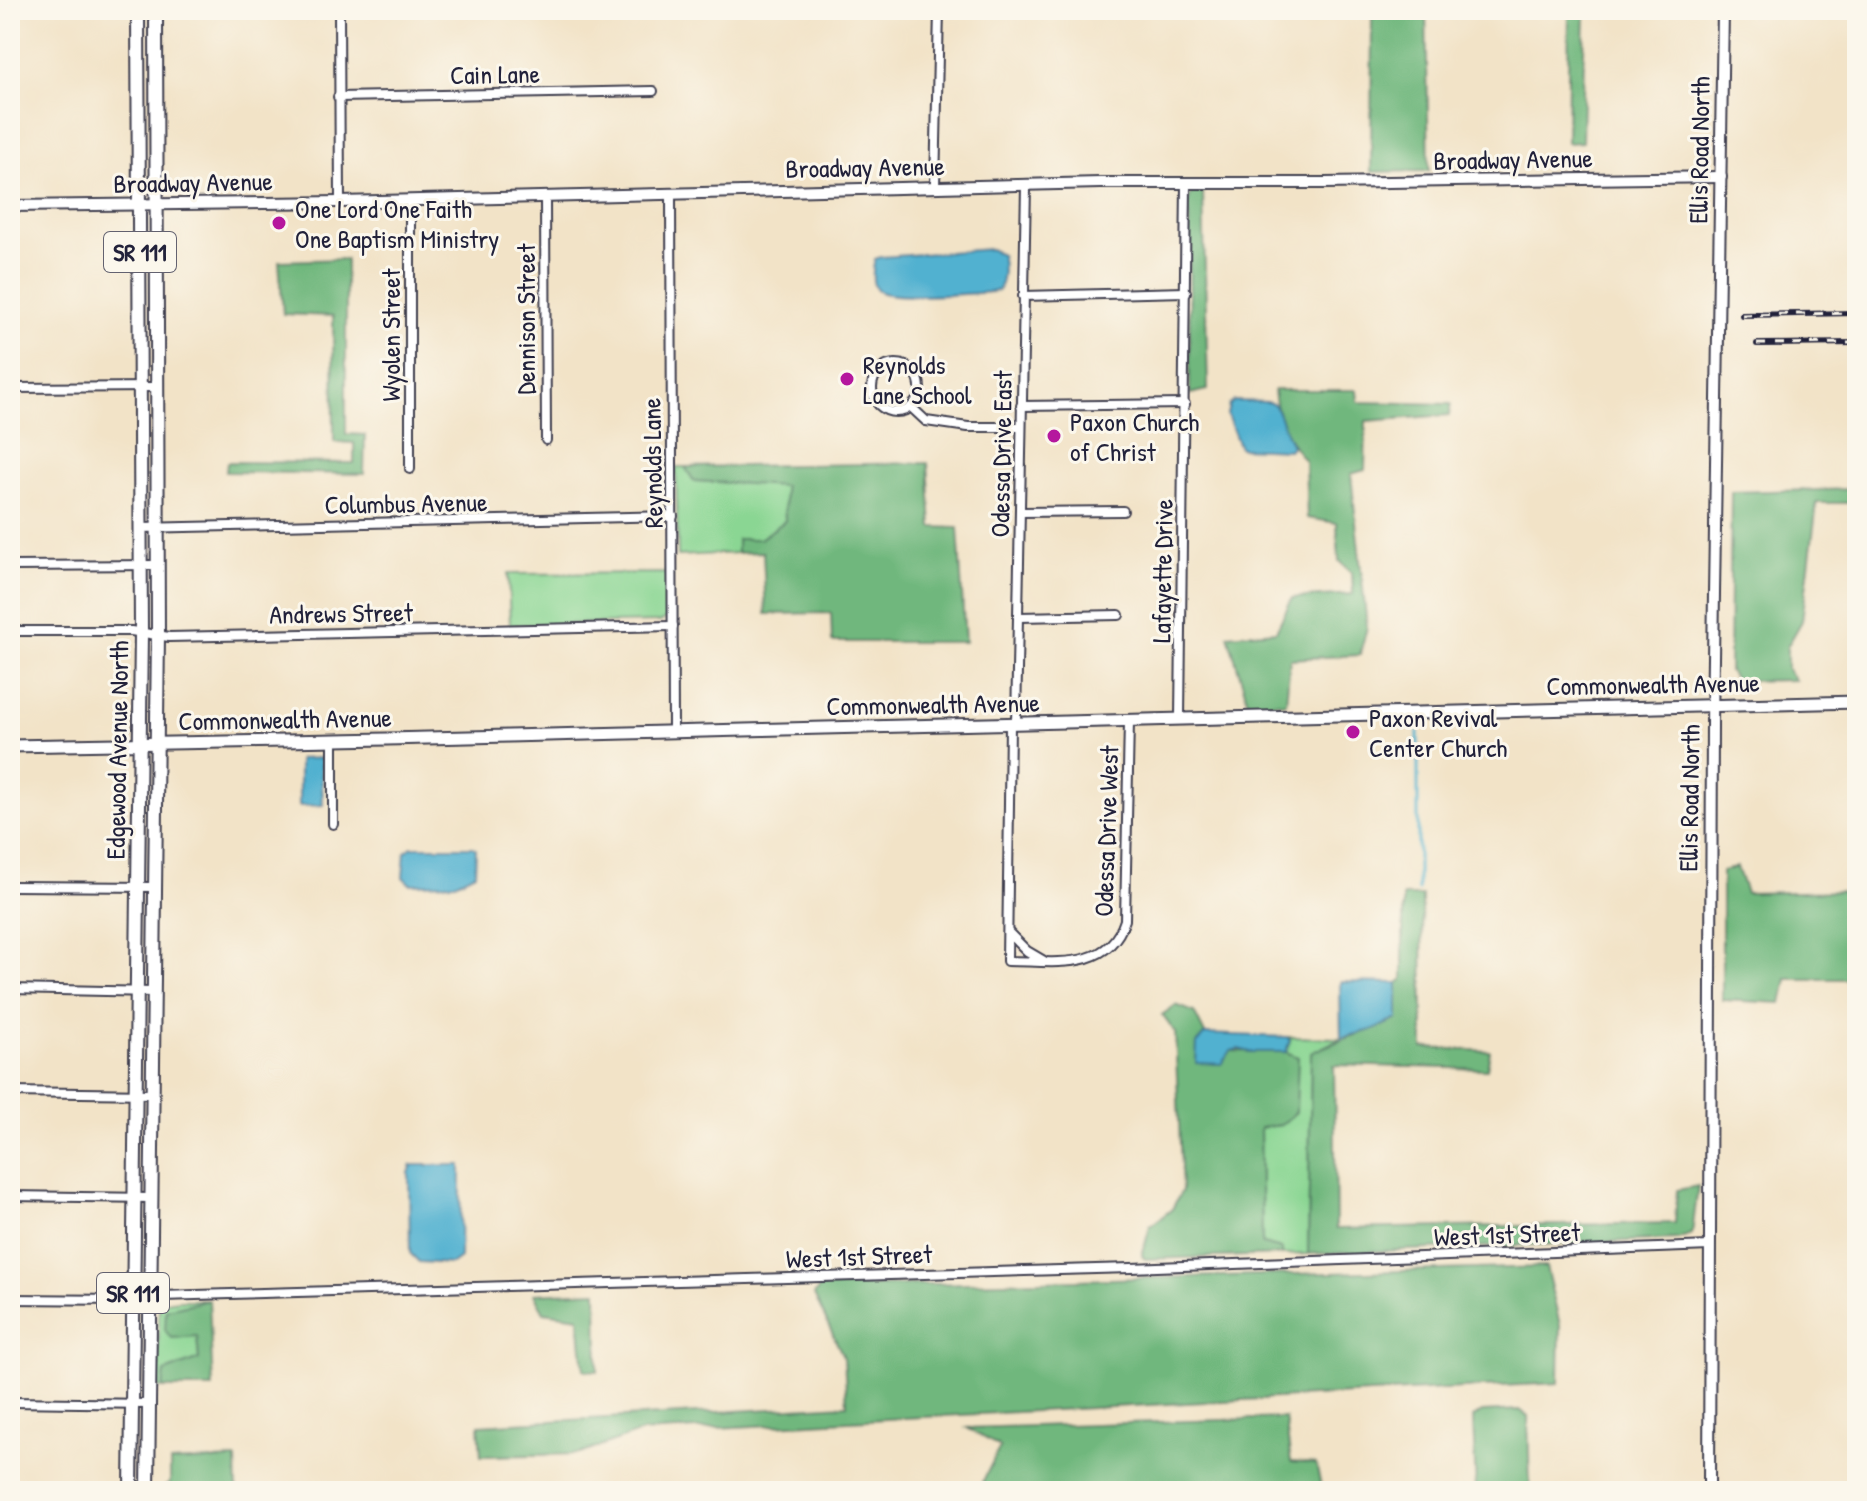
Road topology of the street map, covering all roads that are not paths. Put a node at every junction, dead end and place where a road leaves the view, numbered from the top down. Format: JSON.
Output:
{"nodes":[{"id":1,"x":14,"y":10,"type":"edge"},
{"id":2,"x":339,"y":10,"type":"edge"},
{"id":3,"x":939,"y":10,"type":"edge"},
{"id":4,"x":1723,"y":10,"type":"edge"},
{"id":5,"x":138,"y":16,"type":"edge"},
{"id":6,"x":156,"y":16,"type":"edge"},
{"id":7,"x":10,"y":54,"type":"edge"},
{"id":8,"x":653,"y":91,"type":"dead end"},
{"id":9,"x":338,"y":97,"type":"junction"},
{"id":10,"x":1721,"y":177,"type":"junction"},
{"id":11,"x":1186,"y":183,"type":"junction"},
{"id":12,"x":1026,"y":185,"type":"junction"},
{"id":13,"x":935,"y":187,"type":"junction"},
{"id":14,"x":671,"y":194,"type":"junction"},
{"id":15,"x":545,"y":197,"type":"junction"},
{"id":16,"x":410,"y":200,"type":"junction"},
{"id":17,"x":340,"y":202,"type":"junction"},
{"id":18,"x":141,"y":205,"type":"junction"},
{"id":19,"x":157,"y":205,"type":"junction"},
{"id":20,"x":10,"y":206,"type":"edge"},
{"id":21,"x":1186,"y":292,"type":"junction"},
{"id":22,"x":1023,"y":296,"type":"junction"},
{"id":23,"x":140,"y":387,"type":"junction"},
{"id":24,"x":158,"y":387,"type":"junction"},
{"id":25,"x":10,"y":388,"type":"edge"},
{"id":26,"x":1185,"y":404,"type":"junction"},
{"id":27,"x":1021,"y":406,"type":"junction"},
{"id":28,"x":911,"y":407,"type":"junction"},
{"id":29,"x":1021,"y":427,"type":"junction"},
{"id":30,"x":546,"y":440,"type":"dead end"},
{"id":31,"x":410,"y":469,"type":"dead end"},
{"id":32,"x":1123,"y":511,"type":"dead end"},
{"id":33,"x":1020,"y":512,"type":"junction"},
{"id":34,"x":673,"y":516,"type":"junction"},
{"id":35,"x":158,"y":527,"type":"junction"},
{"id":36,"x":140,"y":528,"type":"junction"},
{"id":37,"x":158,"y":565,"type":"junction"},
{"id":38,"x":10,"y":566,"type":"edge"},
{"id":39,"x":140,"y":566,"type":"junction"},
{"id":40,"x":1119,"y":615,"type":"dead end"},
{"id":41,"x":1019,"y":617,"type":"junction"},
{"id":42,"x":673,"y":626,"type":"junction"},
{"id":43,"x":10,"y":631,"type":"edge"},
{"id":44,"x":141,"y":633,"type":"junction"},
{"id":45,"x":158,"y":635,"type":"junction"},
{"id":46,"x":1857,"y":702,"type":"edge"},
{"id":47,"x":1713,"y":704,"type":"junction"},
{"id":48,"x":1180,"y":719,"type":"junction"},
{"id":49,"x":1129,"y":721,"type":"junction"},
{"id":50,"x":1013,"y":724,"type":"junction"},
{"id":51,"x":673,"y":731,"type":"junction"},
{"id":52,"x":333,"y":740,"type":"junction"},
{"id":53,"x":157,"y":743,"type":"junction"},
{"id":54,"x":140,"y":744,"type":"junction"},
{"id":55,"x":10,"y":746,"type":"edge"},
{"id":56,"x":333,"y":824,"type":"dead end"},
{"id":57,"x":10,"y":886,"type":"edge"},
{"id":58,"x":138,"y":887,"type":"junction"},
{"id":59,"x":156,"y":887,"type":"junction"},
{"id":60,"x":1007,"y":931,"type":"junction"},
{"id":61,"x":1044,"y":961,"type":"junction"},
{"id":62,"x":10,"y":989,"type":"edge"},
{"id":63,"x":137,"y":991,"type":"junction"},
{"id":64,"x":154,"y":992,"type":"junction"},
{"id":65,"x":10,"y":1092,"type":"edge"},
{"id":66,"x":136,"y":1094,"type":"junction"},
{"id":67,"x":152,"y":1094,"type":"junction"},
{"id":68,"x":10,"y":1196,"type":"edge"},
{"id":69,"x":135,"y":1198,"type":"junction"},
{"id":70,"x":151,"y":1198,"type":"junction"},
{"id":71,"x":1710,"y":1246,"type":"junction"},
{"id":72,"x":150,"y":1296,"type":"junction"},
{"id":73,"x":133,"y":1298,"type":"junction"},
{"id":74,"x":10,"y":1299,"type":"edge"},
{"id":75,"x":10,"y":1402,"type":"edge"},
{"id":76,"x":132,"y":1404,"type":"junction"},
{"id":77,"x":149,"y":1404,"type":"junction"},
{"id":78,"x":131,"y":1491,"type":"edge"},
{"id":79,"x":148,"y":1491,"type":"edge"},
{"id":80,"x":1709,"y":1491,"type":"edge"}],
"edges":[{"from":1,"to":7,"type":"street"},
{"from":2,"to":9,"type":"street"},
{"from":3,"to":13,"type":"street"},
{"from":4,"to":10,"type":"street","name":"Ellis Road North"},
{"from":5,"to":6,"type":"street"},
{"from":5,"to":18,"type":"main road","name":"Edgewood Avenue North","number":"SR 111"},
{"from":6,"to":19,"type":"main road","name":"Edgewood Avenue North","number":"SR 111"},
{"from":8,"to":9,"type":"street","name":"Cain Lane"},
{"from":9,"to":17,"type":"street"},
{"from":10,"to":11,"type":"street","name":"Broadway Avenue"},
{"from":10,"to":47,"type":"street","name":"Ellis Road North"},
{"from":11,"to":12,"type":"street","name":"Broadway Avenue"},
{"from":11,"to":21,"type":"street","name":"Lafayette Drive"},
{"from":12,"to":13,"type":"street","name":"Broadway Avenue"},
{"from":12,"to":22,"type":"street","name":"Odessa Drive East"},
{"from":13,"to":14,"type":"street","name":"Broadway Avenue"},
{"from":14,"to":15,"type":"street","name":"Broadway Avenue"},
{"from":14,"to":34,"type":"street","name":"Reynolds Lane"},
{"from":15,"to":16,"type":"street","name":"Broadway Avenue"},
{"from":15,"to":30,"type":"street","name":"Dennison Street"},
{"from":16,"to":17,"type":"street","name":"Broadway Avenue"},
{"from":16,"to":31,"type":"street","name":"Wyolen Street"},
{"from":17,"to":19,"type":"street","name":"Broadway Avenue"},
{"from":18,"to":19,"type":"street","name":"Broadway Avenue"},
{"from":18,"to":20,"type":"street","name":"Broadway Avenue"},
{"from":18,"to":23,"type":"main road","name":"Edgewood Avenue North","number":"SR 111"},
{"from":19,"to":24,"type":"main road","name":"Edgewood Avenue North","number":"SR 111"},
{"from":21,"to":22,"type":"street"},
{"from":21,"to":26,"type":"street","name":"Lafayette Drive"},
{"from":22,"to":27,"type":"street","name":"Odessa Drive East"},
{"from":23,"to":24,"type":"street"},
{"from":23,"to":25,"type":"street"},
{"from":23,"to":36,"type":"main road","name":"Edgewood Avenue North","number":"SR 111"},
{"from":24,"to":35,"type":"main road","name":"Edgewood Avenue North","number":"SR 111"},
{"from":26,"to":27,"type":"street"},
{"from":26,"to":48,"type":"street","name":"Lafayette Drive"},
{"from":27,"to":29,"type":"street","name":"Odessa Drive East"},
{"from":28,"to":28,"type":"street"},
{"from":28,"to":29,"type":"street"},
{"from":29,"to":33,"type":"street","name":"Odessa Drive East"},
{"from":32,"to":33,"type":"street"},
{"from":33,"to":41,"type":"street","name":"Odessa Drive East"},
{"from":34,"to":35,"type":"street","name":"Columbus Avenue"},
{"from":34,"to":42,"type":"street","name":"Reynolds Lane"},
{"from":35,"to":36,"type":"street","name":"Columbus Avenue"},
{"from":35,"to":37,"type":"main road","name":"Edgewood Avenue North","number":"SR 111"},
{"from":36,"to":39,"type":"main road","name":"Edgewood Avenue North","number":"SR 111"},
{"from":37,"to":39,"type":"street"},
{"from":37,"to":45,"type":"main road","name":"Edgewood Avenue North","number":"SR 111"},
{"from":38,"to":39,"type":"street"},
{"from":39,"to":44,"type":"main road","name":"Edgewood Avenue North","number":"SR 111"},
{"from":40,"to":41,"type":"street"},
{"from":41,"to":50,"type":"street","name":"Odessa Drive East"},
{"from":42,"to":45,"type":"street","name":"Andrews Street"},
{"from":42,"to":51,"type":"street","name":"Reynolds Lane"},
{"from":43,"to":44,"type":"street","name":"Andrews Street"},
{"from":44,"to":45,"type":"street","name":"Andrews Street"},
{"from":44,"to":54,"type":"main road","name":"Edgewood Avenue North","number":"SR 111"},
{"from":45,"to":53,"type":"main road","name":"Edgewood Avenue North","number":"SR 111"},
{"from":46,"to":47,"type":"main road","name":"Commonwealth Avenue"},
{"from":47,"to":48,"type":"main road","name":"Commonwealth Avenue"},
{"from":47,"to":71,"type":"street","name":"Ellis Road North"},
{"from":48,"to":49,"type":"main road","name":"Commonwealth Avenue"},
{"from":49,"to":50,"type":"main road","name":"Commonwealth Avenue"},
{"from":49,"to":61,"type":"street","name":"Odessa Drive West"},
{"from":50,"to":51,"type":"main road","name":"Commonwealth Avenue"},
{"from":50,"to":60,"type":"street","name":"Odessa Drive East"},
{"from":51,"to":52,"type":"main road","name":"Commonwealth Avenue"},
{"from":52,"to":53,"type":"main road","name":"Commonwealth Avenue"},
{"from":52,"to":56,"type":"street"},
{"from":53,"to":54,"type":"main road","name":"Commonwealth Avenue"},
{"from":53,"to":59,"type":"main road","name":"Edgewood Avenue North","number":"SR 111"},
{"from":54,"to":55,"type":"main road","name":"Commonwealth Avenue"},
{"from":54,"to":58,"type":"main road","name":"Edgewood Avenue North","number":"SR 111"},
{"from":57,"to":58,"type":"street"},
{"from":58,"to":59,"type":"street"},
{"from":58,"to":63,"type":"main road","name":"Edgewood Avenue North","number":"SR 111"},
{"from":59,"to":64,"type":"main road","name":"Edgewood Avenue North","number":"SR 111"},
{"from":60,"to":61,"type":"street"},
{"from":60,"to":61,"type":"street","name":"Odessa Drive East"},
{"from":62,"to":63,"type":"street"},
{"from":63,"to":64,"type":"street"},
{"from":63,"to":66,"type":"main road","name":"Edgewood Avenue North","number":"SR 111"},
{"from":64,"to":67,"type":"main road","name":"Edgewood Avenue North","number":"SR 111"},
{"from":65,"to":66,"type":"street"},
{"from":66,"to":67,"type":"street"},
{"from":66,"to":69,"type":"main road","name":"Edgewood Avenue North","number":"SR 111"},
{"from":67,"to":70,"type":"main road","name":"Edgewood Avenue North","number":"SR 111"},
{"from":68,"to":69,"type":"street"},
{"from":69,"to":70,"type":"street"},
{"from":69,"to":73,"type":"main road","name":"Edgewood Avenue North","number":"SR 111"},
{"from":70,"to":72,"type":"main road","name":"Edgewood Avenue North","number":"SR 111"},
{"from":71,"to":72,"type":"street","name":"West 1st Street"},
{"from":71,"to":80,"type":"street","name":"Ellis Road North"},
{"from":72,"to":73,"type":"street","name":"West 1st Street"},
{"from":72,"to":77,"type":"main road","name":"Edgewood Avenue North","number":"SR 111"},
{"from":73,"to":74,"type":"street","name":"West 1st Street"},
{"from":73,"to":76,"type":"main road","name":"Edgewood Avenue North","number":"SR 111"},
{"from":75,"to":76,"type":"street"},
{"from":76,"to":77,"type":"street"},
{"from":76,"to":78,"type":"main road","name":"Edgewood Avenue North","number":"SR 111"},
{"from":77,"to":79,"type":"main road","name":"Edgewood Avenue North","number":"SR 111"}]}
